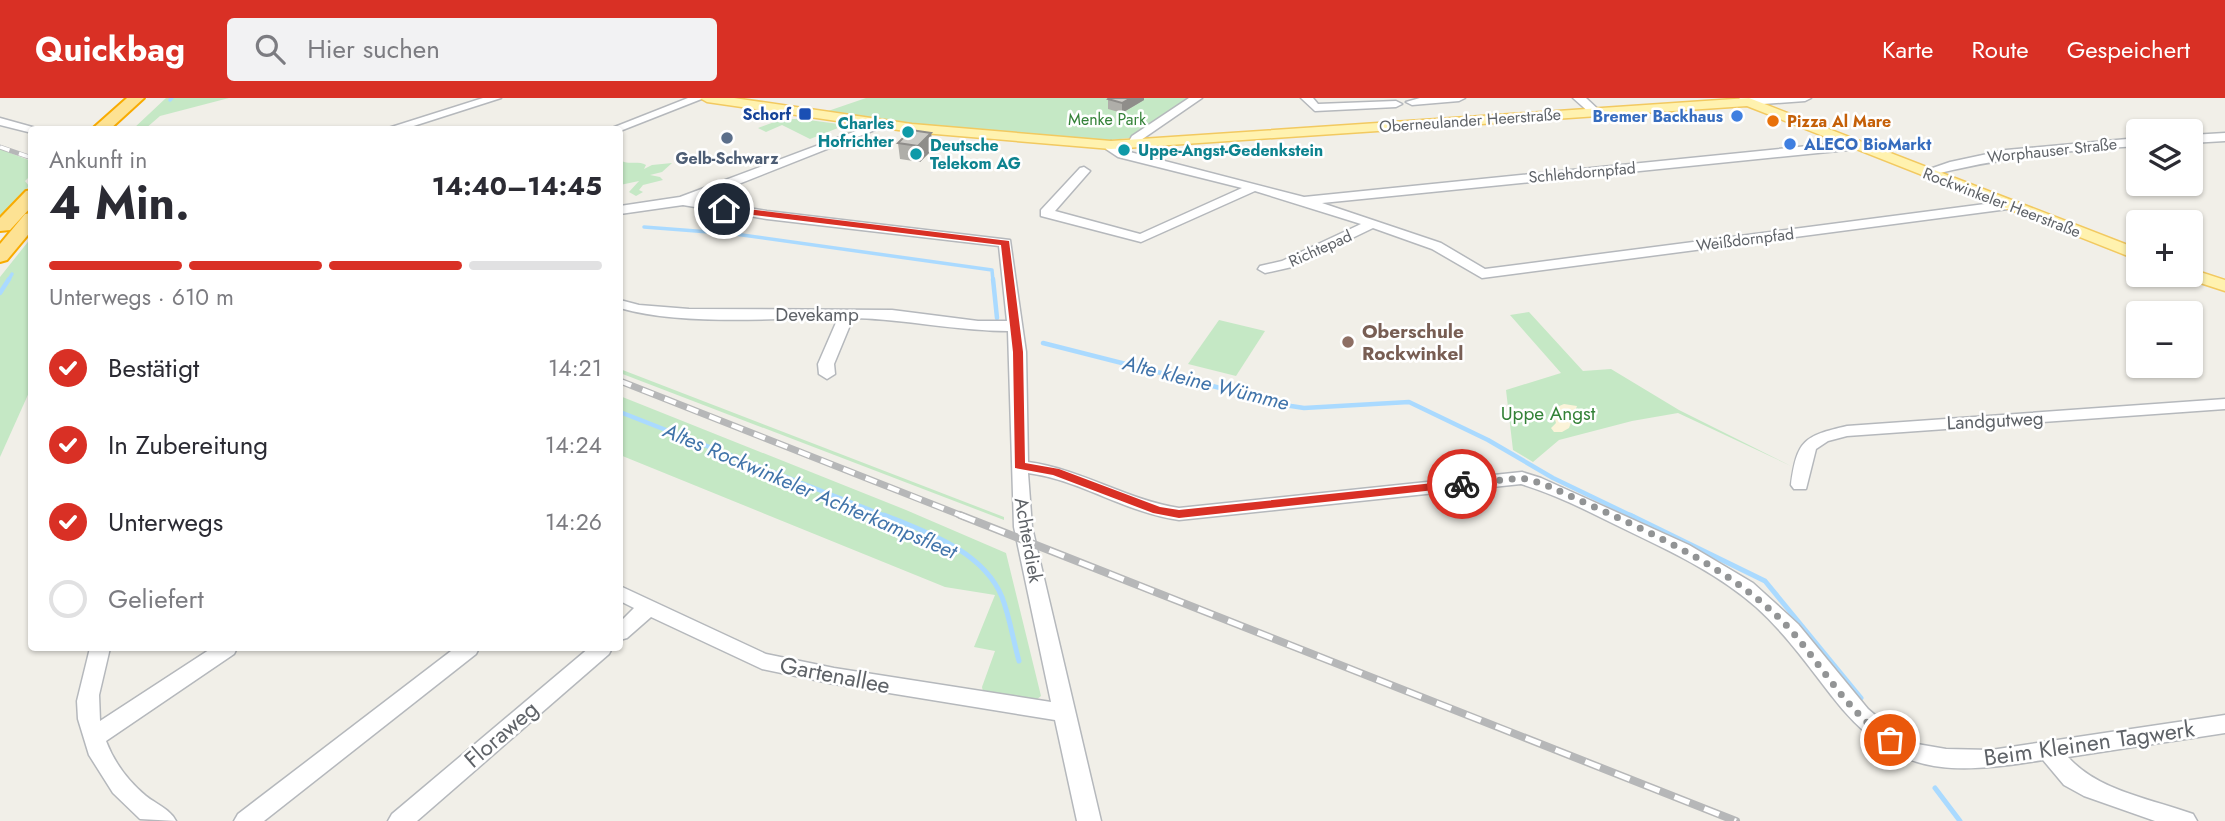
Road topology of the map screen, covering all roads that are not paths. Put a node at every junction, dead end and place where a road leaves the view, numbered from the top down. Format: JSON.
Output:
{"nodes":[{"id":1,"x":136,"y":98,"type":"edge"},
{"id":2,"x":154,"y":98,"type":"edge"},
{"id":3,"x":495,"y":98,"type":"edge"},
{"id":4,"x":698,"y":98,"type":"edge"},
{"id":5,"x":707,"y":98,"type":"edge"},
{"id":6,"x":1196,"y":98,"type":"edge"},
{"id":7,"x":1307,"y":98,"type":"edge"},
{"id":8,"x":1459,"y":98,"type":"edge"},
{"id":9,"x":1579,"y":98,"type":"edge"},
{"id":10,"x":1805,"y":98,"type":"edge"},
{"id":11,"x":1747,"y":100,"type":"edge"},
{"id":12,"x":1412,"y":102,"type":"dead end"},
{"id":13,"x":1396,"y":104,"type":"dead end"},
{"id":14,"x":1595,"y":112,"type":"junction"},
{"id":15,"x":0,"y":121,"type":"edge"},
{"id":16,"x":884,"y":124,"type":"junction"},
{"id":17,"x":104,"y":126,"type":"edge"},
{"id":18,"x":122,"y":126,"type":"edge"},
{"id":19,"x":400,"y":126,"type":"edge"},
{"id":20,"x":623,"y":126,"type":"edge"},
{"id":21,"x":28,"y":129,"type":"edge"},
{"id":22,"x":2225,"y":137,"type":"edge"},
{"id":23,"x":2203,"y":138,"type":"edge"},
{"id":24,"x":1134,"y":143,"type":"junction"},
{"id":25,"x":2126,"y":143,"type":"edge"},
{"id":26,"x":1111,"y":145,"type":"junction"},
{"id":27,"x":1858,"y":145,"type":"junction"},
{"id":28,"x":1084,"y":171,"type":"dead end"},
{"id":29,"x":1927,"y":173,"type":"junction"},
{"id":30,"x":1254,"y":187,"type":"junction"},
{"id":31,"x":28,"y":199,"type":"edge"},
{"id":32,"x":1305,"y":200,"type":"junction"},
{"id":33,"x":683,"y":201,"type":"junction"},
{"id":34,"x":2008,"y":205,"type":"junction"},
{"id":35,"x":623,"y":210,"type":"edge"},
{"id":36,"x":28,"y":223,"type":"edge"},
{"id":37,"x":1373,"y":223,"type":"junction"},
{"id":38,"x":0,"y":230,"type":"edge"},
{"id":39,"x":2126,"y":250,"type":"edge"},
{"id":40,"x":0,"y":256,"type":"edge"},
{"id":41,"x":1265,"y":269,"type":"dead end"},
{"id":42,"x":2203,"y":278,"type":"edge"},
{"id":43,"x":2225,"y":286,"type":"edge"},
{"id":44,"x":623,"y":305,"type":"edge"},
{"id":45,"x":847,"y":314,"type":"junction"},
{"id":46,"x":1014,"y":326,"type":"junction"},
{"id":47,"x":827,"y":374,"type":"dead end"},
{"id":48,"x":2225,"y":404,"type":"edge"},
{"id":49,"x":1019,"y":466,"type":"junction"},
{"id":50,"x":1800,"y":485,"type":"dead end"},
{"id":51,"x":623,"y":594,"type":"edge"},
{"id":52,"x":649,"y":607,"type":"junction"},
{"id":53,"x":623,"y":629,"type":"edge"},
{"id":54,"x":99,"y":651,"type":"edge"},
{"id":55,"x":223,"y":651,"type":"edge"},
{"id":56,"x":466,"y":651,"type":"edge"},
{"id":57,"x":598,"y":651,"type":"edge"},
{"id":58,"x":1064,"y":713,"type":"junction"},
{"id":59,"x":2225,"y":724,"type":"edge"},
{"id":60,"x":94,"y":737,"type":"junction"},
{"id":61,"x":2048,"y":750,"type":"junction"},
{"id":62,"x":164,"y":821,"type":"edge"},
{"id":63,"x":247,"y":821,"type":"edge"},
{"id":64,"x":400,"y":821,"type":"edge"},
{"id":65,"x":1089,"y":821,"type":"edge"},
{"id":66,"x":2185,"y":821,"type":"edge"}],
"edges":[{"from":1,"to":17,"type":"highway"},
{"from":2,"to":18,"type":"highway"},
{"from":3,"to":19,"type":"street"},
{"from":4,"to":20,"type":"street"},
{"from":5,"to":16,"type":"main road","name":"Oberneulander Heerstraße"},
{"from":6,"to":24,"type":"street"},
{"from":7,"to":13,"type":"street"},
{"from":8,"to":12,"type":"street"},
{"from":9,"to":14,"type":"street"},
{"from":10,"to":11,"type":"street","name":"Oberneulander Heerstraße"},
{"from":11,"to":14,"type":"main road","name":"Oberneulander Heerstraße"},
{"from":11,"to":27,"type":"main road","name":"Rockwinkeler Heerstraße"},
{"from":14,"to":24,"type":"main road","name":"Oberneulander Heerstraße"},
{"from":15,"to":21,"type":"street"},
{"from":16,"to":26,"type":"main road","name":"Oberneulander Heerstraße"},
{"from":16,"to":33,"type":"street"},
{"from":22,"to":23,"type":"street"},
{"from":24,"to":26,"type":"main road","name":"Oberneulander Heerstraße"},
{"from":25,"to":29,"type":"street","name":"Worphauser Straße"},
{"from":26,"to":30,"type":"street"},
{"from":27,"to":29,"type":"main road","name":"Rockwinkeler Heerstraße"},
{"from":27,"to":32,"type":"street","name":"Schlehdornpfad"},
{"from":28,"to":30,"type":"street"},
{"from":29,"to":34,"type":"main road","name":"Rockwinkeler Heerstraße"},
{"from":30,"to":32,"type":"street"},
{"from":31,"to":38,"type":"highway"},
{"from":32,"to":37,"type":"street"},
{"from":33,"to":35,"type":"street"},
{"from":33,"to":46,"type":"street","name":"Achterdiek"},
{"from":34,"to":37,"type":"street","name":"Weißdornpfad"},
{"from":34,"to":39,"type":"main road","name":"Rockwinkeler Heerstraße"},
{"from":36,"to":40,"type":"highway"},
{"from":37,"to":41,"type":"street","name":"Richtepad"},
{"from":42,"to":43,"type":"main road"},
{"from":44,"to":45,"type":"street","name":"Devekamp"},
{"from":45,"to":46,"type":"street","name":"Devekamp"},
{"from":45,"to":47,"type":"street"},
{"from":46,"to":49,"type":"street","name":"Achterdiek"},
{"from":48,"to":50,"type":"street","name":"Landgutweg"},
{"from":49,"to":58,"type":"street","name":"Achterdiek"},
{"from":49,"to":61,"type":"street","name":"Beim Kleinen Tagwerk"},
{"from":51,"to":52,"type":"street","name":"Gartenallee"},
{"from":52,"to":53,"type":"street"},
{"from":52,"to":58,"type":"street","name":"Gartenallee"},
{"from":54,"to":60,"type":"street"},
{"from":55,"to":60,"type":"street"},
{"from":56,"to":63,"type":"street"},
{"from":57,"to":64,"type":"street","name":"Floraweg"},
{"from":58,"to":65,"type":"street","name":"Achterdiek"},
{"from":59,"to":61,"type":"street","name":"Beim Kleinen Tagwerk"},
{"from":60,"to":62,"type":"street"},
{"from":61,"to":66,"type":"street"}]}
